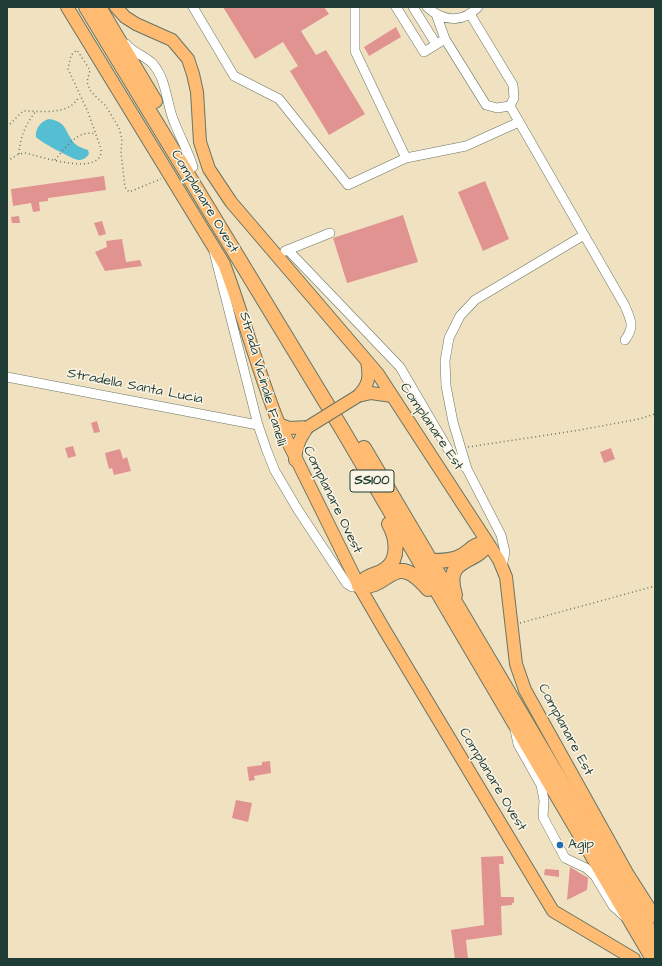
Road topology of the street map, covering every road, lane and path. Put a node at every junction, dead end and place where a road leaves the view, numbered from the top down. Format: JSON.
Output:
{"nodes":[{"id":1,"x":67,"y":7,"type":"edge"},
{"id":2,"x":86,"y":7,"type":"edge"},
{"id":3,"x":99,"y":7,"type":"edge"},
{"id":4,"x":116,"y":7,"type":"edge"},
{"id":5,"x":192,"y":7,"type":"edge"},
{"id":6,"x":355,"y":7,"type":"edge"},
{"id":7,"x":396,"y":7,"type":"edge"},
{"id":8,"x":413,"y":7,"type":"edge"},
{"id":9,"x":427,"y":7,"type":"edge"},
{"id":10,"x":478,"y":7,"type":"edge"},
{"id":11,"x":436,"y":14,"type":"junction"},
{"id":12,"x":470,"y":14,"type":"junction"},
{"id":13,"x":445,"y":39,"type":"junction"},
{"id":14,"x":436,"y":44,"type":"junction"},
{"id":15,"x":80,"y":95,"type":"junction"},
{"id":16,"x":510,"y":106,"type":"junction"},
{"id":17,"x":36,"y":110,"type":"junction"},
{"id":18,"x":519,"y":122,"type":"junction"},
{"id":19,"x":10,"y":124,"type":"dead end"},
{"id":20,"x":95,"y":134,"type":"junction"},
{"id":21,"x":19,"y":154,"type":"junction"},
{"id":22,"x":406,"y":158,"type":"junction"},
{"id":23,"x":55,"y":160,"type":"junction"},
{"id":24,"x":7,"y":161,"type":"edge"},
{"id":25,"x":169,"y":174,"type":"junction"},
{"id":26,"x":330,"y":233,"type":"dead end"},
{"id":27,"x":584,"y":235,"type":"junction"},
{"id":28,"x":212,"y":244,"type":"junction"},
{"id":29,"x":288,"y":250,"type":"junction"},
{"id":30,"x":284,"y":264,"type":"junction"},
{"id":31,"x":625,"y":340,"type":"dead end"},
{"id":32,"x":367,"y":359,"type":"junction"},
{"id":33,"x":7,"y":377,"type":"edge"},
{"id":34,"x":358,"y":396,"type":"junction"},
{"id":35,"x":392,"y":396,"type":"junction"},
{"id":36,"x":655,"y":414,"type":"edge"},
{"id":37,"x":279,"y":424,"type":"junction"},
{"id":38,"x":258,"y":425,"type":"junction"},
{"id":39,"x":308,"y":427,"type":"junction"},
{"id":40,"x":342,"y":429,"type":"junction"},
{"id":41,"x":460,"y":448,"type":"junction"},
{"id":42,"x":295,"y":460,"type":"junction"},
{"id":43,"x":467,"y":469,"type":"junction"},
{"id":44,"x":488,"y":544,"type":"junction"},
{"id":45,"x":432,"y":561,"type":"junction"},
{"id":46,"x":502,"y":567,"type":"junction"},
{"id":47,"x":359,"y":586,"type":"junction"},
{"id":48,"x":655,"y":586,"type":"edge"},
{"id":49,"x":446,"y":608,"type":"junction"},
{"id":50,"x":461,"y":611,"type":"junction"},
{"id":51,"x":511,"y":625,"type":"junction"},
{"id":52,"x":513,"y":723,"type":"junction"},
{"id":53,"x":655,"y":917,"type":"edge"},
{"id":54,"x":631,"y":922,"type":"junction"},
{"id":55,"x":655,"y":940,"type":"edge"},
{"id":56,"x":634,"y":959,"type":"edge"},
{"id":57,"x":653,"y":959,"type":"edge"}],
"edges":[{"from":1,"to":25,"type":"main road","name":"Complanare Ovest"},
{"from":2,"to":40,"type":"highway","number":"SS100"},
{"from":3,"to":45,"type":"highway","number":"SS100"},
{"from":4,"to":30,"type":"main road","name":"Complanare Est"},
{"from":5,"to":22,"type":"street"},
{"from":6,"to":22,"type":"street"},
{"from":7,"to":14,"type":"street"},
{"from":8,"to":14,"type":"street"},
{"from":9,"to":11,"type":"street"},
{"from":10,"to":12,"type":"street"},
{"from":11,"to":12,"type":"street"},
{"from":11,"to":13,"type":"street"},
{"from":12,"to":16,"type":"street"},
{"from":13,"to":14,"type":"street"},
{"from":13,"to":16,"type":"street"},
{"from":15,"to":17,"type":"path"},
{"from":15,"to":20,"type":"path"},
{"from":15,"to":25,"type":"path"},
{"from":16,"to":18,"type":"street"},
{"from":17,"to":19,"type":"path"},
{"from":17,"to":21,"type":"path"},
{"from":18,"to":22,"type":"street"},
{"from":18,"to":27,"type":"street"},
{"from":20,"to":23,"type":"path"},
{"from":20,"to":23,"type":"path"},
{"from":21,"to":23,"type":"path"},
{"from":21,"to":24,"type":"path"},
{"from":25,"to":28,"type":"main road","name":"Complanare Ovest"},
{"from":26,"to":29,"type":"street"},
{"from":27,"to":31,"type":"street"},
{"from":27,"to":41,"type":"street"},
{"from":28,"to":37,"type":"main road","name":"Complanare Ovest"},
{"from":28,"to":38,"type":"street","name":"Strada Vicinale Fanelli"},
{"from":29,"to":30,"type":"street"},
{"from":29,"to":43,"type":"street"},
{"from":30,"to":32,"type":"main road","name":"Complanare Est"},
{"from":32,"to":34,"type":"main road"},
{"from":32,"to":35,"type":"main road","name":"Complanare Est"},
{"from":33,"to":38,"type":"street","name":"Stradella Santa Lucia"},
{"from":34,"to":35,"type":"main road"},
{"from":34,"to":39,"type":"main road","bridge":true},
{"from":35,"to":44,"type":"main road","name":"Complanare Est"},
{"from":36,"to":41,"type":"path"},
{"from":37,"to":39,"type":"main road"},
{"from":37,"to":42,"type":"main road","name":"Complanare Ovest"},
{"from":38,"to":47,"type":"street","name":"Strada Vicinale Fanelli"},
{"from":39,"to":42,"type":"main road"},
{"from":40,"to":47,"type":"highway","number":"SS100"},
{"from":40,"to":49,"type":"highway","number":"SS100"},
{"from":41,"to":43,"type":"street"},
{"from":42,"to":47,"type":"main road","name":"Complanare Ovest"},
{"from":43,"to":46,"type":"street"},
{"from":44,"to":45,"type":"highway"},
{"from":44,"to":46,"type":"main road","name":"Complanare Est"},
{"from":44,"to":50,"type":"highway","number":"SS100"},
{"from":45,"to":50,"type":"highway","number":"SS100"},
{"from":46,"to":51,"type":"main road","name":"Complanare Est"},
{"from":47,"to":49,"type":"highway","number":"SS100"},
{"from":47,"to":56,"type":"main road","name":"Complanare Ovest"},
{"from":48,"to":51,"type":"path"},
{"from":49,"to":52,"type":"highway","number":"SS100"},
{"from":50,"to":55,"type":"highway","number":"SS100"},
{"from":51,"to":53,"type":"main road","name":"Complanare Est"},
{"from":52,"to":54,"type":"highway","number":"SS100"},
{"from":52,"to":54,"type":"street"},
{"from":54,"to":57,"type":"highway","number":"SS100"}]}
